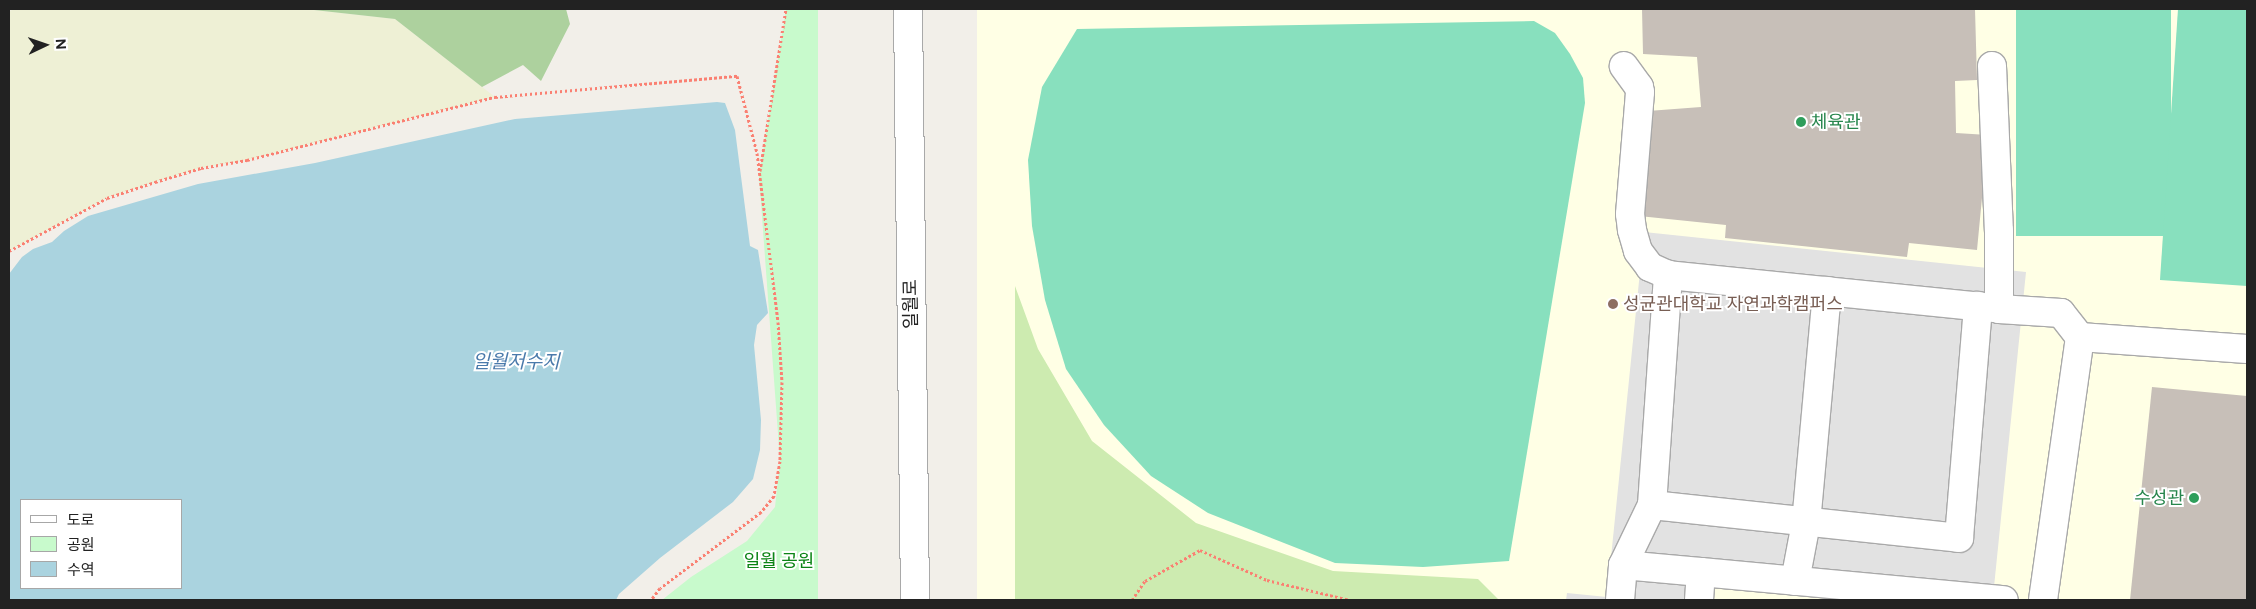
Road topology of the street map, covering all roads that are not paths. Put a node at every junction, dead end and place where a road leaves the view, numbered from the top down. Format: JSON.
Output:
{"nodes":[{"id":1,"x":908,"y":9,"type":"edge"},
{"id":2,"x":1624,"y":66,"type":"dead end"},
{"id":3,"x":1992,"y":66,"type":"dead end"},
{"id":4,"x":1668,"y":276,"type":"junction"},
{"id":5,"x":1826,"y":291,"type":"junction"},
{"id":6,"x":1988,"y":307,"type":"junction"},
{"id":7,"x":2080,"y":337,"type":"junction"},
{"id":8,"x":2247,"y":349,"type":"edge"},
{"id":9,"x":1652,"y":506,"type":"junction"},
{"id":10,"x":1806,"y":523,"type":"junction"},
{"id":11,"x":1623,"y":565,"type":"junction"},
{"id":12,"x":1701,"y":572,"type":"junction"},
{"id":13,"x":1795,"y":580,"type":"junction"},
{"id":14,"x":1944,"y":597,"type":"edge"},
{"id":15,"x":915,"y":600,"type":"edge"},
{"id":16,"x":1620,"y":600,"type":"edge"},
{"id":17,"x":1699,"y":600,"type":"edge"},
{"id":18,"x":2004,"y":600,"type":"edge"},
{"id":19,"x":2043,"y":600,"type":"edge"}],
"edges":[{"from":1,"to":15,"type":"street","name":"일월로"},
{"from":2,"to":4,"type":"street"},
{"from":3,"to":6,"type":"street"},
{"from":4,"to":5,"type":"street"},
{"from":4,"to":9,"type":"street"},
{"from":5,"to":6,"type":"street"},
{"from":5,"to":10,"type":"street"},
{"from":6,"to":7,"type":"street"},
{"from":6,"to":10,"type":"street"},
{"from":7,"to":8,"type":"street"},
{"from":7,"to":19,"type":"street"},
{"from":9,"to":10,"type":"street"},
{"from":9,"to":11,"type":"street"},
{"from":10,"to":13,"type":"street"},
{"from":11,"to":12,"type":"street"},
{"from":11,"to":16,"type":"street"},
{"from":12,"to":13,"type":"street"},
{"from":12,"to":17,"type":"street"},
{"from":13,"to":14,"type":"street"},
{"from":14,"to":18,"type":"street"}]}
